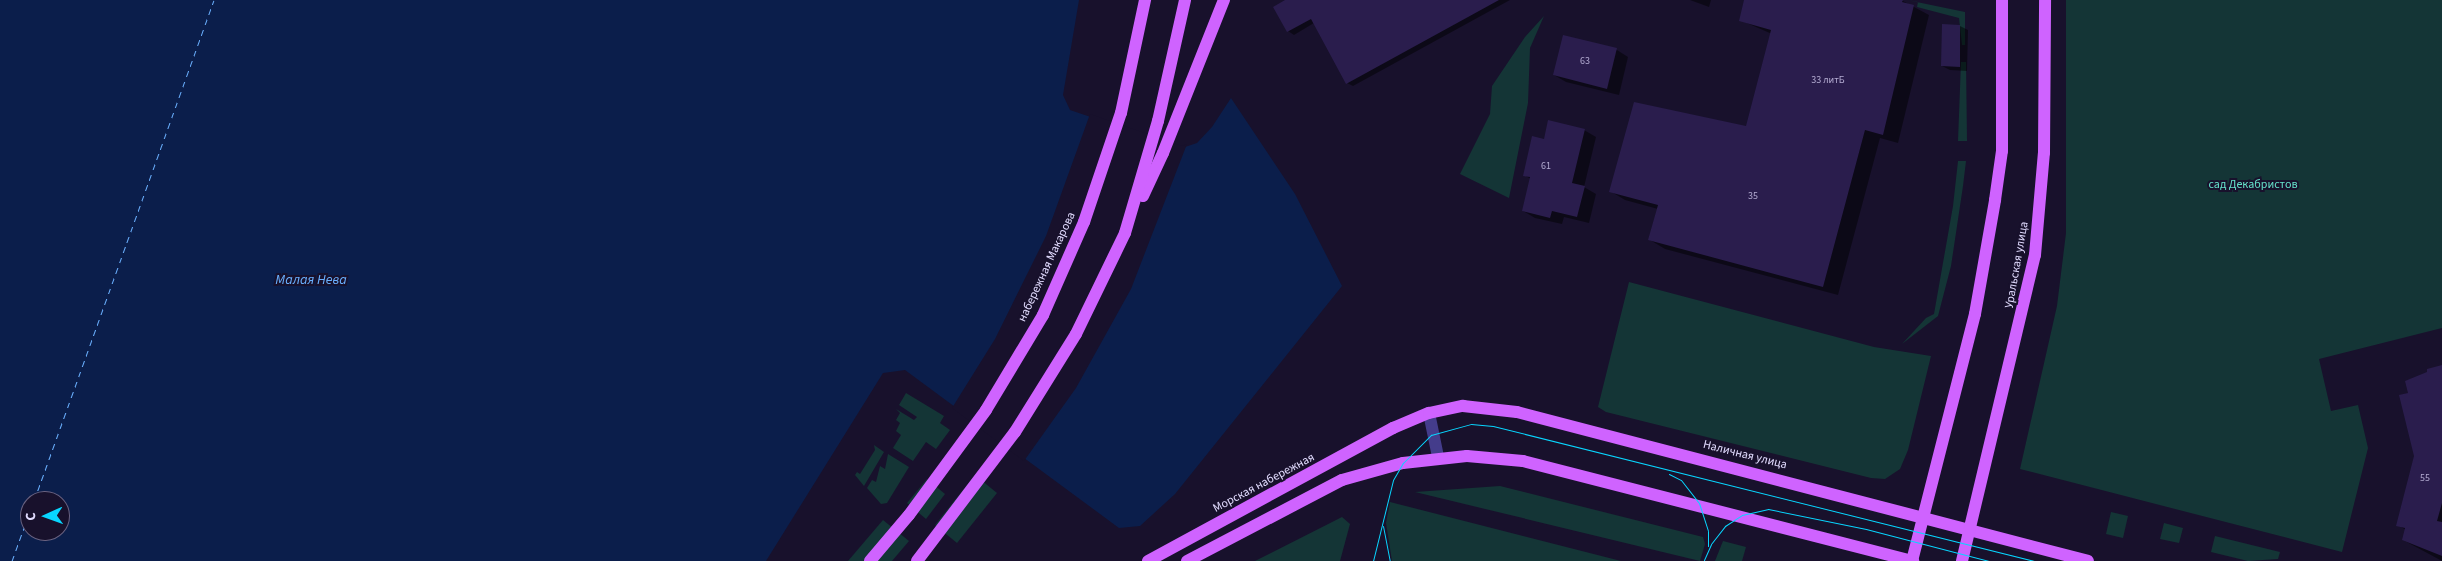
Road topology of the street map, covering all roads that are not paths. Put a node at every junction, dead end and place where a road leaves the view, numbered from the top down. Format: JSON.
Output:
{"nodes":[{"id":1,"x":1145,"y":0,"type":"edge"},
{"id":2,"x":1185,"y":0,"type":"edge"},
{"id":3,"x":1224,"y":0,"type":"edge"},
{"id":4,"x":2002,"y":0,"type":"edge"},
{"id":5,"x":2045,"y":0,"type":"edge"},
{"id":6,"x":1125,"y":233,"type":"junction"},
{"id":7,"x":1429,"y":413,"type":"junction"},
{"id":8,"x":1393,"y":428,"type":"joint"},
{"id":9,"x":1438,"y":457,"type":"junction"},
{"id":10,"x":1922,"y":516,"type":"junction"},
{"id":11,"x":1969,"y":529,"type":"junction"},
{"id":12,"x":870,"y":561,"type":"edge"},
{"id":13,"x":917,"y":561,"type":"edge"},
{"id":14,"x":1148,"y":561,"type":"edge"},
{"id":15,"x":1187,"y":561,"type":"edge"},
{"id":16,"x":1912,"y":561,"type":"edge"},
{"id":17,"x":1962,"y":561,"type":"edge"},
{"id":18,"x":2088,"y":561,"type":"edge"}],
"edges":[{"from":1,"to":12,"type":"main road","name":"набережная Макарова"},
{"from":2,"to":6,"type":"main road"},
{"from":3,"to":6,"type":"main road"},
{"from":4,"to":10,"type":"main road"},
{"from":5,"to":11,"type":"main road","name":"Уральская улица"},
{"from":6,"to":13,"type":"main road"},
{"from":7,"to":8,"type":"main road","name":"Наличная улица"},
{"from":7,"to":9,"type":"street"},
{"from":7,"to":10,"type":"main road","name":"Наличная улица"},
{"from":8,"to":14,"type":"main road","name":"Морская набережная"},
{"from":9,"to":15,"type":"main road"},
{"from":9,"to":16,"type":"main road"},
{"from":10,"to":11,"type":"main road","name":"Наличная улица"},
{"from":10,"to":16,"type":"main road"},
{"from":11,"to":17,"type":"main road","name":"Уральская улица"},
{"from":11,"to":18,"type":"main road","name":"Наличная улица"}]}
